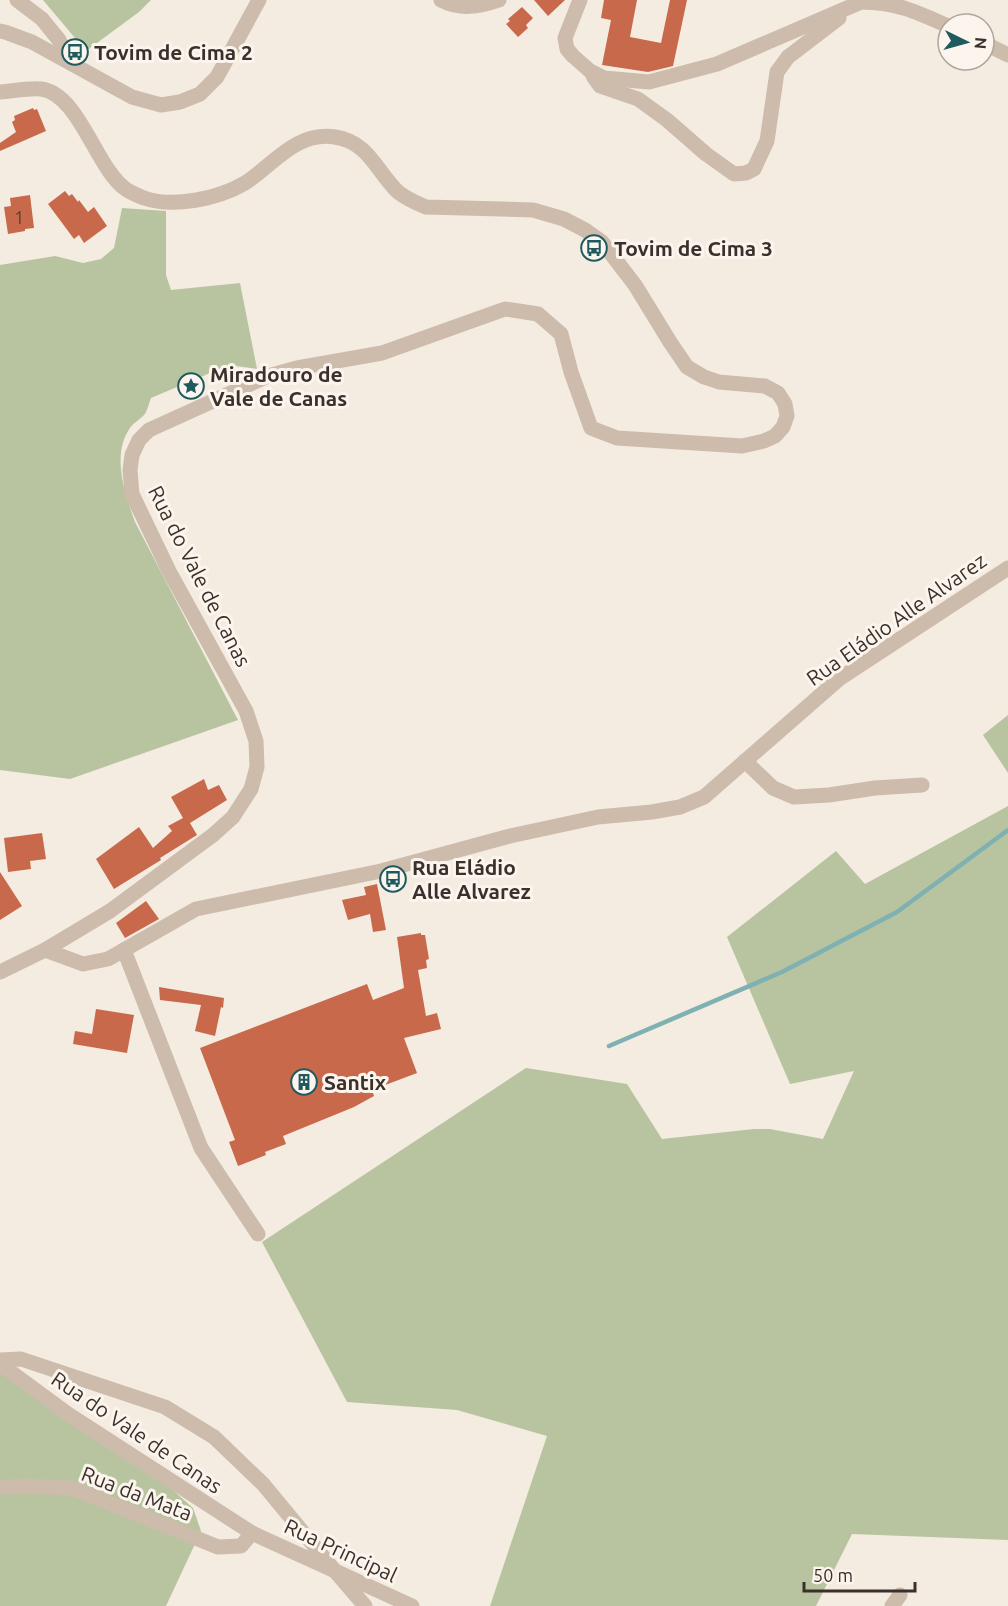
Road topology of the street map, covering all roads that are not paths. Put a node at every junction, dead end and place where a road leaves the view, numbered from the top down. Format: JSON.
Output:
{"nodes":[{"id":1,"x":17,"y":0,"type":"edge"},
{"id":2,"x":259,"y":0,"type":"edge"},
{"id":3,"x":441,"y":0,"type":"edge"},
{"id":4,"x":499,"y":0,"type":"edge"},
{"id":5,"x":579,"y":0,"type":"edge"},
{"id":6,"x":861,"y":2,"type":"junction"},
{"id":7,"x":936,"y":20,"type":"edge"},
{"id":8,"x":0,"y":31,"type":"edge"},
{"id":9,"x":71,"y":63,"type":"junction"},
{"id":10,"x":590,"y":71,"type":"junction"},
{"id":11,"x":0,"y":93,"type":"edge"},
{"id":12,"x":1008,"y":568,"type":"edge"},
{"id":13,"x":745,"y":761,"type":"junction"},
{"id":14,"x":922,"y":785,"type":"dead end"},
{"id":15,"x":45,"y":950,"type":"junction"},
{"id":16,"x":124,"y":950,"type":"junction"},
{"id":17,"x":0,"y":972,"type":"edge"},
{"id":18,"x":258,"y":1234,"type":"dead end"},
{"id":19,"x":0,"y":1362,"type":"edge"},
{"id":20,"x":0,"y":1487,"type":"edge"},
{"id":21,"x":252,"y":1533,"type":"junction"},
{"id":22,"x":334,"y":1571,"type":"junction"},
{"id":23,"x":365,"y":1606,"type":"edge"},
{"id":24,"x":412,"y":1606,"type":"edge"}],
"edges":[{"from":1,"to":9,"type":"street"},
{"from":2,"to":9,"type":"street"},
{"from":3,"to":4,"type":"street"},
{"from":5,"to":10,"type":"street"},
{"from":6,"to":7,"type":"street"},
{"from":6,"to":10,"type":"street"},
{"from":6,"to":10,"type":"street"},
{"from":8,"to":9,"type":"street"},
{"from":11,"to":15,"type":"street","name":"Rua do Vale de Canas"},
{"from":12,"to":13,"type":"street","name":"Rua Eládio Alle Alvarez"},
{"from":13,"to":14,"type":"street"},
{"from":13,"to":16,"type":"street","name":"Rua Eládio Alle Alvarez"},
{"from":15,"to":16,"type":"street","name":"Rua Eládio Alle Alvarez"},
{"from":15,"to":17,"type":"street","name":"Rua do Vale de Canas"},
{"from":16,"to":18,"type":"street"},
{"from":19,"to":21,"type":"street","name":"Rua do Vale de Canas"},
{"from":19,"to":22,"type":"street"},
{"from":20,"to":21,"type":"street","name":"Rua da Mata"},
{"from":21,"to":22,"type":"street","name":"Rua Principal"},
{"from":22,"to":23,"type":"street"},
{"from":22,"to":24,"type":"street","name":"Rua Principal"}]}
